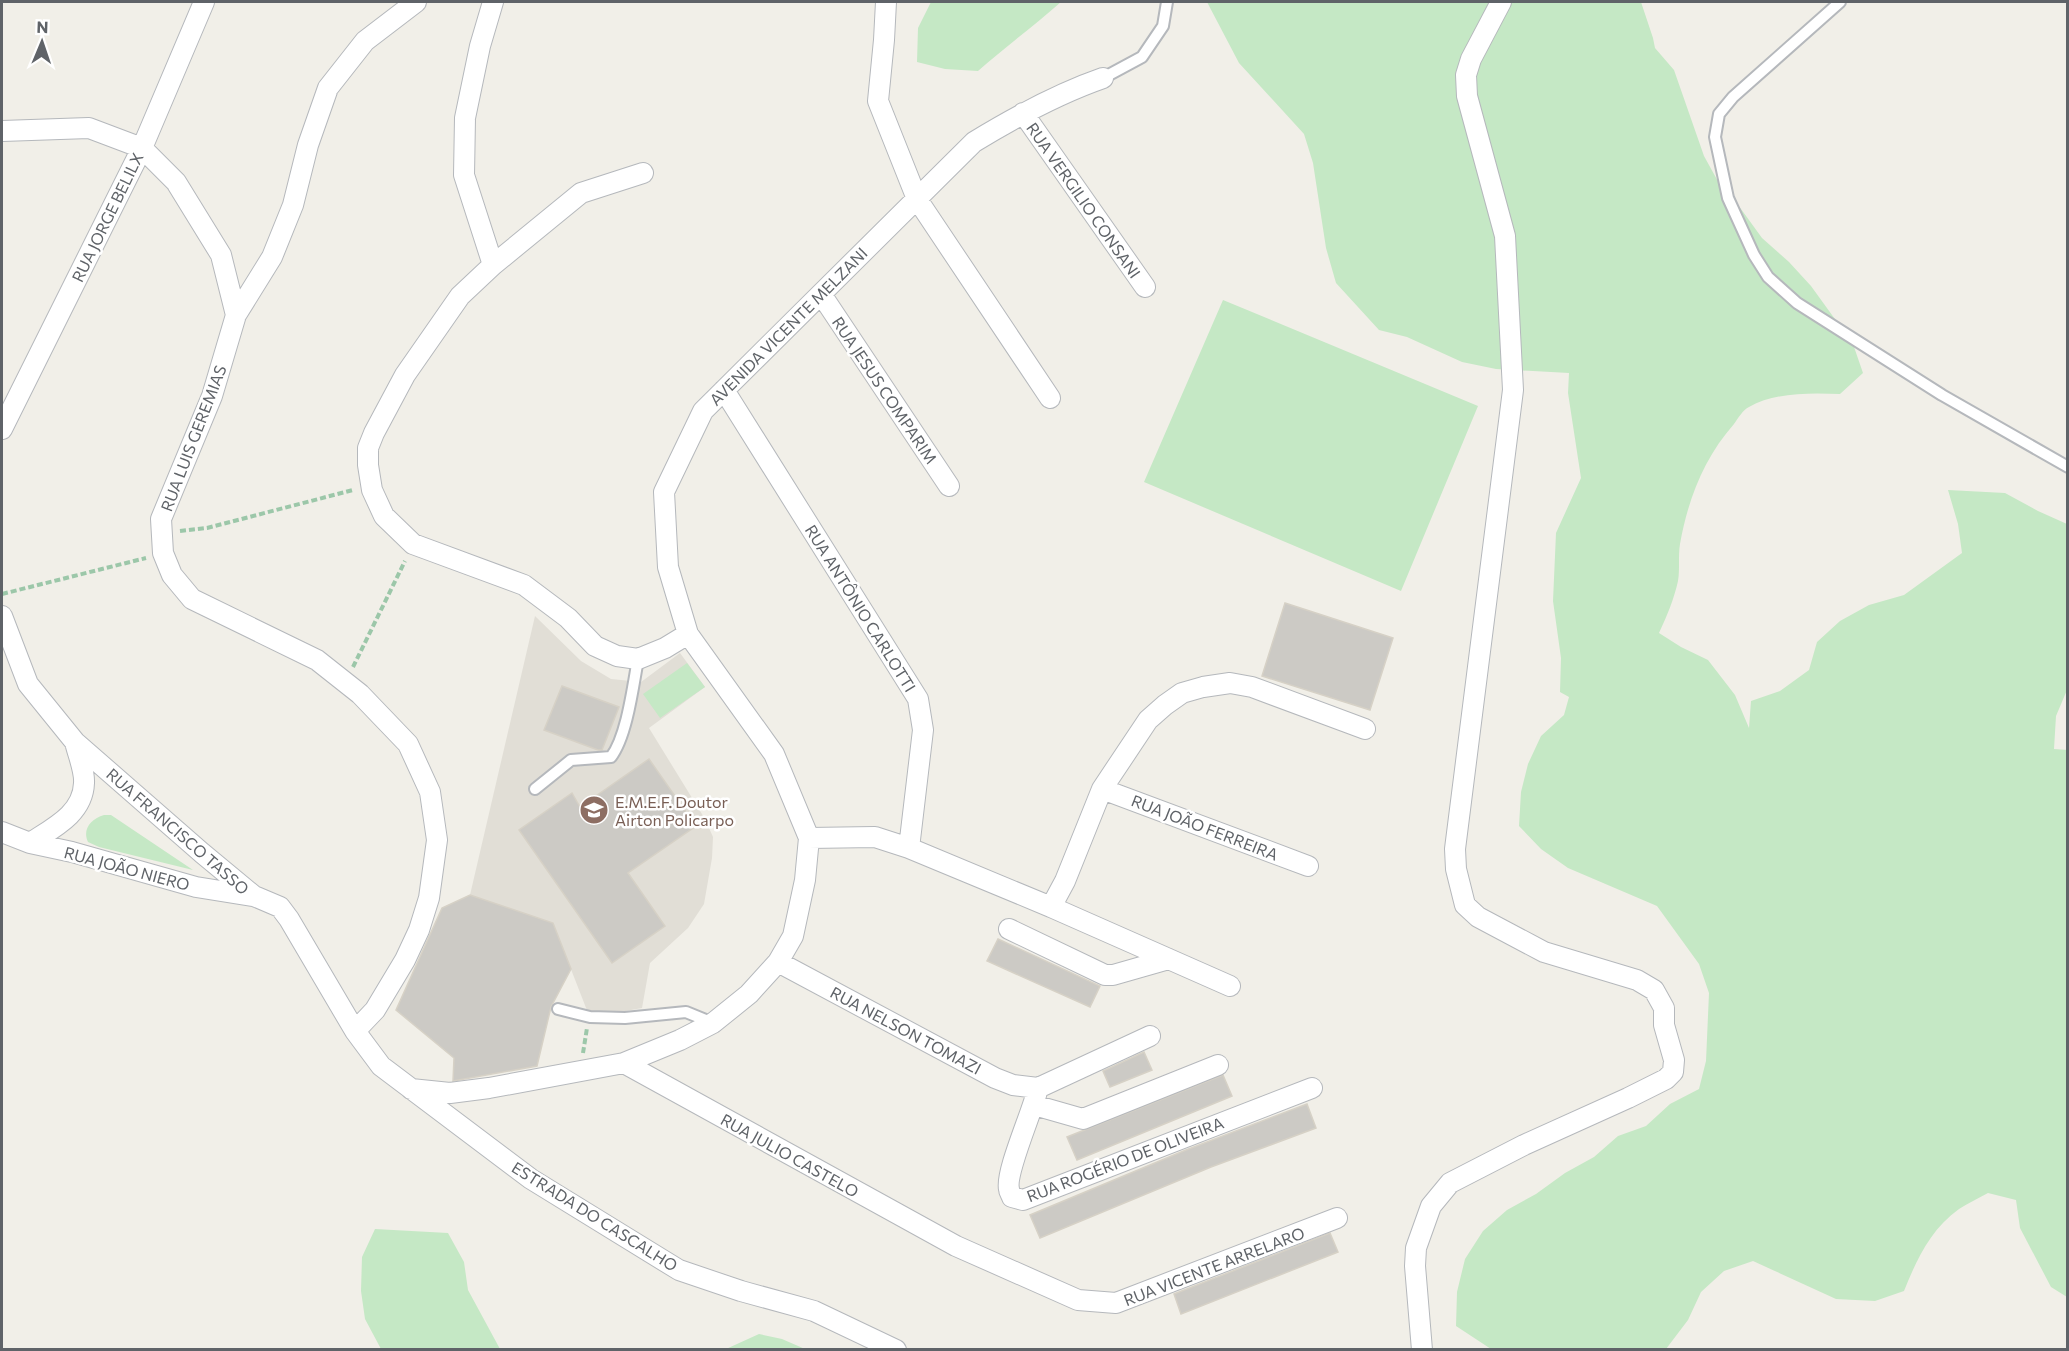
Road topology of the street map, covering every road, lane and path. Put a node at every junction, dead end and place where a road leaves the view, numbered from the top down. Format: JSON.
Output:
{"nodes":[{"id":1,"x":204,"y":2,"type":"edge"},
{"id":2,"x":416,"y":2,"type":"edge"},
{"id":3,"x":493,"y":2,"type":"edge"},
{"id":4,"x":886,"y":2,"type":"edge"},
{"id":5,"x":1167,"y":2,"type":"edge"},
{"id":6,"x":1501,"y":2,"type":"edge"},
{"id":7,"x":1840,"y":2,"type":"edge"},
{"id":8,"x":1103,"y":78,"type":"joint"},
{"id":9,"x":1023,"y":113,"type":"junction"},
{"id":10,"x":2,"y":131,"type":"edge"},
{"id":11,"x":142,"y":148,"type":"junction"},
{"id":12,"x":643,"y":173,"type":"dead end"},
{"id":13,"x":917,"y":199,"type":"junction"},
{"id":14,"x":493,"y":265,"type":"junction"},
{"id":15,"x":1146,"y":287,"type":"dead end"},
{"id":16,"x":821,"y":294,"type":"junction"},
{"id":17,"x":236,"y":315,"type":"junction"},
{"id":18,"x":724,"y":390,"type":"junction"},
{"id":19,"x":1050,"y":398,"type":"dead end"},
{"id":20,"x":2,"y":429,"type":"edge"},
{"id":21,"x":2067,"y":466,"type":"edge"},
{"id":22,"x":372,"y":485,"type":"junction"},
{"id":23,"x":949,"y":486,"type":"dead end"},
{"id":24,"x":162,"y":532,"type":"junction"},
{"id":25,"x":413,"y":544,"type":"junction"},
{"id":26,"x":163,"y":553,"type":"junction"},
{"id":27,"x":2,"y":594,"type":"edge"},
{"id":28,"x":2,"y":616,"type":"edge"},
{"id":29,"x":688,"y":634,"type":"junction"},
{"id":30,"x":638,"y":659,"type":"junction"},
{"id":31,"x":346,"y":682,"type":"junction"},
{"id":32,"x":1365,"y":729,"type":"dead end"},
{"id":33,"x":75,"y":742,"type":"junction"},
{"id":34,"x":535,"y":789,"type":"dead end"},
{"id":35,"x":1102,"y":789,"type":"junction"},
{"id":36,"x":2,"y":832,"type":"edge"},
{"id":37,"x":809,"y":838,"type":"junction"},
{"id":38,"x":30,"y":843,"type":"junction"},
{"id":39,"x":909,"y":848,"type":"junction"},
{"id":40,"x":1308,"y":866,"type":"dead end"},
{"id":41,"x":254,"y":896,"type":"junction"},
{"id":42,"x":1051,"y":907,"type":"junction"},
{"id":43,"x":1009,"y":929,"type":"dead end"},
{"id":44,"x":1169,"y":959,"type":"junction"},
{"id":45,"x":778,"y":962,"type":"junction"},
{"id":46,"x":1230,"y":986,"type":"dead end"},
{"id":47,"x":558,"y":1009,"type":"dead end"},
{"id":48,"x":590,"y":1017,"type":"junction"},
{"id":49,"x":713,"y":1023,"type":"junction"},
{"id":50,"x":355,"y":1031,"type":"junction"},
{"id":51,"x":1150,"y":1036,"type":"dead end"},
{"id":52,"x":624,"y":1063,"type":"junction"},
{"id":53,"x":1218,"y":1065,"type":"dead end"},
{"id":54,"x":579,"y":1071,"type":"junction"},
{"id":55,"x":1312,"y":1088,"type":"dead end"},
{"id":56,"x":411,"y":1089,"type":"junction"},
{"id":57,"x":1036,"y":1097,"type":"junction"},
{"id":58,"x":1337,"y":1218,"type":"dead end"},
{"id":59,"x":956,"y":1246,"type":"joint"},
{"id":60,"x":896,"y":1350,"type":"edge"},
{"id":61,"x":1422,"y":1350,"type":"edge"}],
"edges":[{"from":1,"to":11,"type":"street","name":"RUA JORGE BELILX"},
{"from":2,"to":17,"type":"street","name":"RUA LUIS GEREMIAS"},
{"from":3,"to":14,"type":"street"},
{"from":4,"to":13,"type":"street"},
{"from":5,"to":8,"type":"lane"},
{"from":6,"to":61,"type":"street"},
{"from":7,"to":21,"type":"lane"},
{"from":8,"to":9,"type":"street","name":"AVENIDA VICENTE MELZANI"},
{"from":9,"to":13,"type":"street","name":"AVENIDA VICENTE MELZANI"},
{"from":9,"to":15,"type":"street","name":"RUA VERGILIO CONSANI"},
{"from":10,"to":11,"type":"street"},
{"from":11,"to":17,"type":"street"},
{"from":11,"to":20,"type":"street","name":"RUA JORGE BELILX"},
{"from":12,"to":14,"type":"street"},
{"from":13,"to":16,"type":"street","name":"AVENIDA VICENTE MELZANI"},
{"from":13,"to":19,"type":"street"},
{"from":14,"to":22,"type":"street"},
{"from":16,"to":18,"type":"street","name":"AVENIDA VICENTE MELZANI"},
{"from":16,"to":23,"type":"street","name":"RUA JESUS COMPARIM"},
{"from":17,"to":24,"type":"street","name":"RUA LUIS GEREMIAS"},
{"from":18,"to":29,"type":"street","name":"AVENIDA VICENTE MELZANI"},
{"from":18,"to":39,"type":"street","name":"RUA ANTÔNIO CARLOTTI"},
{"from":22,"to":24,"type":"path"},
{"from":22,"to":25,"type":"street"},
{"from":24,"to":26,"type":"street","name":"RUA LUIS GEREMIAS"},
{"from":25,"to":30,"type":"street"},
{"from":25,"to":31,"type":"path"},
{"from":26,"to":27,"type":"path"},
{"from":26,"to":31,"type":"street","name":"RUA LUIS GEREMIAS"},
{"from":28,"to":33,"type":"street","name":"RUA FRANCISCO TASSO"},
{"from":29,"to":30,"type":"street"},
{"from":29,"to":37,"type":"street","name":"AVENIDA VICENTE MELZANI"},
{"from":30,"to":34,"type":"lane"},
{"from":31,"to":50,"type":"street","name":"RUA LUIS GEREMIAS"},
{"from":32,"to":35,"type":"street"},
{"from":33,"to":38,"type":"street"},
{"from":33,"to":41,"type":"street","name":"RUA FRANCISCO TASSO"},
{"from":35,"to":40,"type":"street","name":"RUA JOÃO FERREIRA"},
{"from":35,"to":42,"type":"street"},
{"from":36,"to":38,"type":"street","name":"RUA JOÃO NIERO"},
{"from":37,"to":39,"type":"street"},
{"from":37,"to":45,"type":"street","name":"AVENIDA VICENTE MELZANI"},
{"from":38,"to":41,"type":"street","name":"RUA JOÃO NIERO"},
{"from":39,"to":42,"type":"street"},
{"from":41,"to":50,"type":"street","name":"RUA FRANCISCO TASSO"},
{"from":42,"to":44,"type":"street"},
{"from":43,"to":44,"type":"street"},
{"from":44,"to":46,"type":"street"},
{"from":45,"to":49,"type":"street","name":"AVENIDA VICENTE MELZANI"},
{"from":45,"to":57,"type":"street","name":"RUA NELSON TOMAZI"},
{"from":47,"to":48,"type":"lane"},
{"from":48,"to":49,"type":"lane"},
{"from":48,"to":54,"type":"path"},
{"from":49,"to":52,"type":"street","name":"AVENIDA VICENTE MELZANI"},
{"from":50,"to":56,"type":"street","name":"RUA FRANCISCO TASSO"},
{"from":51,"to":57,"type":"street"},
{"from":52,"to":54,"type":"street","name":"AVENIDA VICENTE MELZANI"},
{"from":52,"to":59,"type":"street","name":"RUA JULIO CASTELO"},
{"from":53,"to":57,"type":"street","name":"RUA NELSON TOMAZI"},
{"from":54,"to":56,"type":"street","name":"AVENIDA VICENTE MELZANI"},
{"from":55,"to":57,"type":"street","name":"RUA ROGÉRIO DE OLIVEIRA"},
{"from":56,"to":60,"type":"street","name":"ESTRADA DO CASCALHO"},
{"from":58,"to":59,"type":"street","name":"RUA VICENTE ARRELARO"}]}
